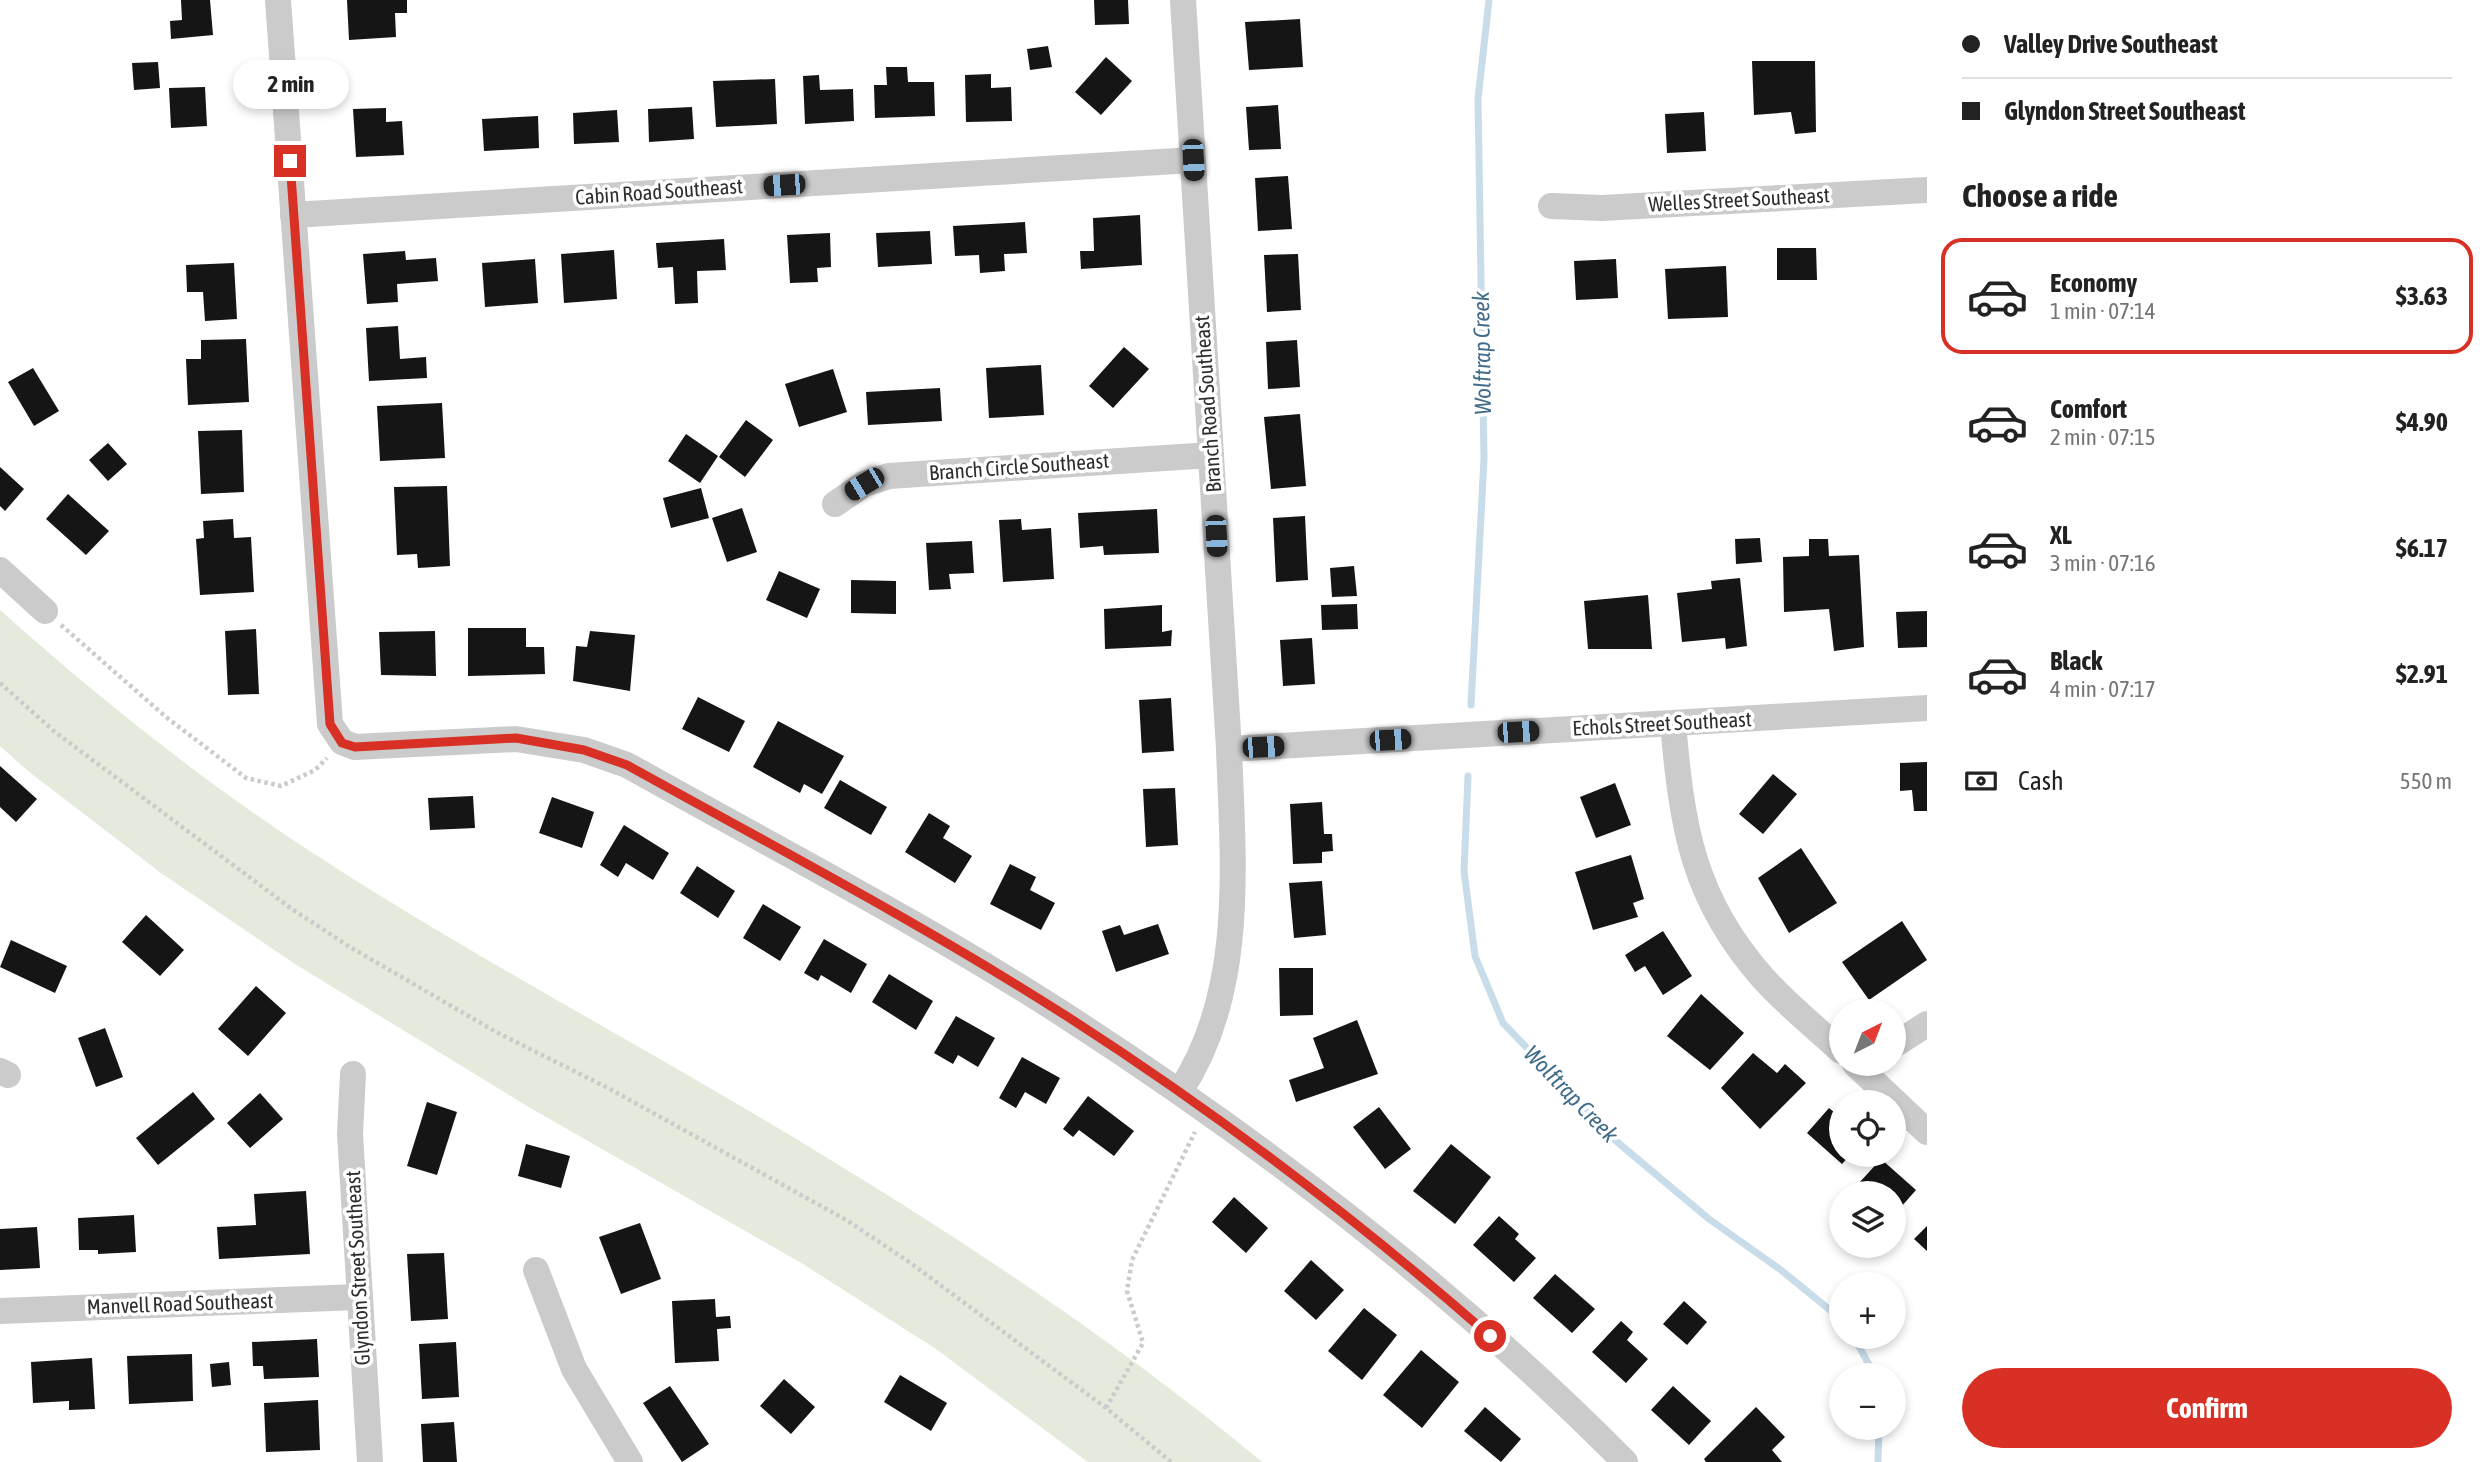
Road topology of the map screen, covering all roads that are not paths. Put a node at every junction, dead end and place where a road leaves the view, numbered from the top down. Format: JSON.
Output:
{"nodes":[{"id":1,"x":278,"y":0,"type":"edge"},
{"id":2,"x":1183,"y":0,"type":"edge"},
{"id":3,"x":1193,"y":160,"type":"junction"},
{"id":4,"x":1927,"y":190,"type":"edge"},
{"id":5,"x":1551,"y":206,"type":"dead end"},
{"id":6,"x":293,"y":215,"type":"junction"},
{"id":7,"x":1211,"y":455,"type":"junction"},
{"id":8,"x":835,"y":504,"type":"dead end"},
{"id":9,"x":0,"y":570,"type":"edge"},
{"id":10,"x":45,"y":611,"type":"road end"},
{"id":11,"x":1927,"y":708,"type":"edge"},
{"id":12,"x":1673,"y":723,"type":"junction"},
{"id":13,"x":1229,"y":749,"type":"junction"},
{"id":14,"x":1927,"y":1024,"type":"edge"},
{"id":15,"x":1906,"y":1037,"type":"edge"},
{"id":16,"x":1829,"y":1040,"type":"edge"},
{"id":17,"x":353,"y":1074,"type":"dead end"},
{"id":18,"x":1873,"y":1076,"type":"edge"},
{"id":19,"x":1180,"y":1091,"type":"junction"},
{"id":20,"x":1927,"y":1132,"type":"edge"},
{"id":21,"x":536,"y":1270,"type":"dead end"},
{"id":22,"x":359,"y":1297,"type":"junction"},
{"id":23,"x":0,"y":1311,"type":"edge"},
{"id":24,"x":370,"y":1462,"type":"edge"},
{"id":25,"x":630,"y":1462,"type":"edge"},
{"id":26,"x":1625,"y":1462,"type":"edge"}],
"edges":[{"from":1,"to":6,"type":"street"},
{"from":2,"to":3,"type":"street","name":"Branch Road Southeast"},
{"from":3,"to":6,"type":"street","name":"Cabin Road Southeast"},
{"from":3,"to":7,"type":"street","name":"Branch Road Southeast"},
{"from":4,"to":5,"type":"street","name":"Welles Street Southeast"},
{"from":6,"to":19,"type":"street"},
{"from":7,"to":8,"type":"street","name":"Branch Circle Southeast"},
{"from":7,"to":13,"type":"street","name":"Branch Road Southeast"},
{"from":9,"to":10,"type":"street"},
{"from":11,"to":12,"type":"street","name":"Echols Street Southeast"},
{"from":12,"to":13,"type":"street","name":"Echols Street Southeast"},
{"from":12,"to":16,"type":"street"},
{"from":13,"to":19,"type":"street","name":"Branch Road Southeast"},
{"from":14,"to":15,"type":"street"},
{"from":17,"to":22,"type":"street","name":"Glyndon Street Southeast"},
{"from":18,"to":20,"type":"street"},
{"from":19,"to":26,"type":"street"},
{"from":21,"to":25,"type":"street"},
{"from":22,"to":23,"type":"street","name":"Manvell Road Southeast"},
{"from":22,"to":24,"type":"street","name":"Glyndon Street Southeast"}]}
